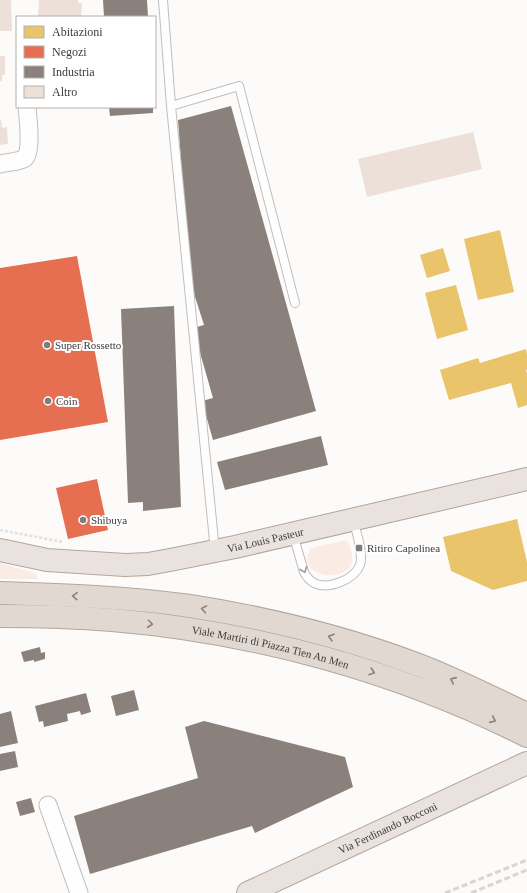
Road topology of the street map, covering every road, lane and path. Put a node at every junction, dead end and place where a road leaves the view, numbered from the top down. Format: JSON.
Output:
{"nodes":[{"id":1,"x":163,"y":0,"type":"edge"},
{"id":2,"x":171,"y":106,"type":"junction"},
{"id":3,"x":27,"y":108,"type":"edge"},
{"id":4,"x":0,"y":164,"type":"edge"},
{"id":5,"x":295,"y":303,"type":"dead end"},
{"id":6,"x":527,"y":479,"type":"edge"},
{"id":7,"x":353,"y":519,"type":"junction"},
{"id":8,"x":0,"y":530,"type":"edge"},
{"id":9,"x":293,"y":533,"type":"junction"},
{"id":10,"x":69,"y":543,"type":"dead end"},
{"id":11,"x":0,"y":550,"type":"edge"},
{"id":12,"x":215,"y":551,"type":"junction"},
{"id":13,"x":0,"y":593,"type":"edge"},
{"id":14,"x":0,"y":616,"type":"edge"},
{"id":15,"x":527,"y":714,"type":"edge"},
{"id":16,"x":527,"y":736,"type":"edge"},
{"id":17,"x":527,"y":763,"type":"edge"},
{"id":18,"x":48,"y":805,"type":"dead end"},
{"id":19,"x":79,"y":893,"type":"edge"},
{"id":20,"x":248,"y":893,"type":"edge"}],
"edges":[{"from":1,"to":2,"type":"lane"},
{"from":2,"to":5,"type":"lane"},
{"from":2,"to":12,"type":"lane"},
{"from":3,"to":4,"type":"street"},
{"from":6,"to":7,"type":"main road","name":"Via Louis Pasteur"},
{"from":7,"to":9,"type":"main road","name":"Via Louis Pasteur"},
{"from":9,"to":7,"type":"lane","one_way":true},
{"from":8,"to":10,"type":"path"},
{"from":9,"to":12,"type":"main road","name":"Via Louis Pasteur"},
{"from":11,"to":12,"type":"main road","name":"Via Louis Pasteur"},
{"from":15,"to":13,"type":"highway","name":"Viale Martiri di Piazza Tien An Men","one_way":true},
{"from":14,"to":16,"type":"highway","name":"Viale Martiri di Piazza Tien An Men","one_way":true},
{"from":17,"to":20,"type":"main road","name":"Via Ferdinando Bocconi"},
{"from":18,"to":19,"type":"street"}]}
